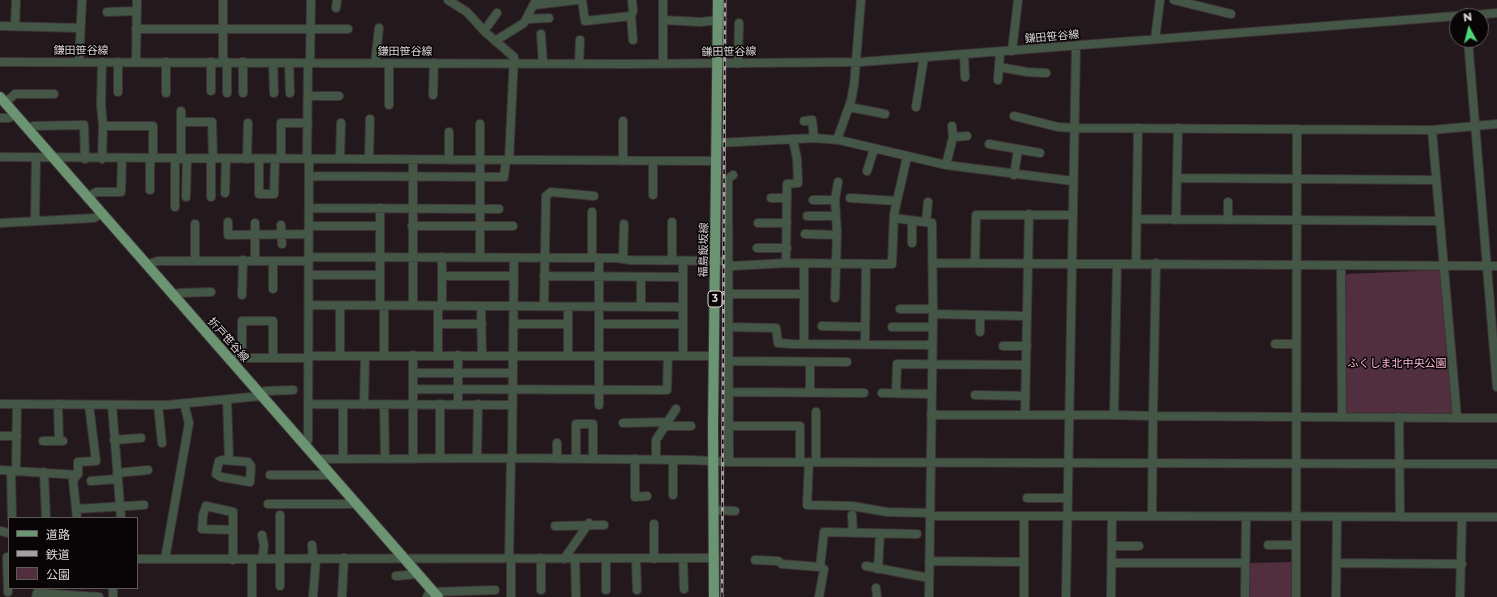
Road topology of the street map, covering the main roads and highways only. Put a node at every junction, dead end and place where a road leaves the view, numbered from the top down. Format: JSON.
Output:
{"nodes":[{"id":1,"x":718,"y":0,"type":"edge"},
{"id":2,"x":2,"y":100,"type":"edge"},
{"id":3,"x":432,"y":594,"type":"edge"},
{"id":4,"x":714,"y":597,"type":"edge"}],
"edges":[{"from":1,"to":4,"type":"main road","name":"福島飯坂線","number":"3"},
{"from":2,"to":3,"type":"main road","name":"折戸笹谷線"}]}
